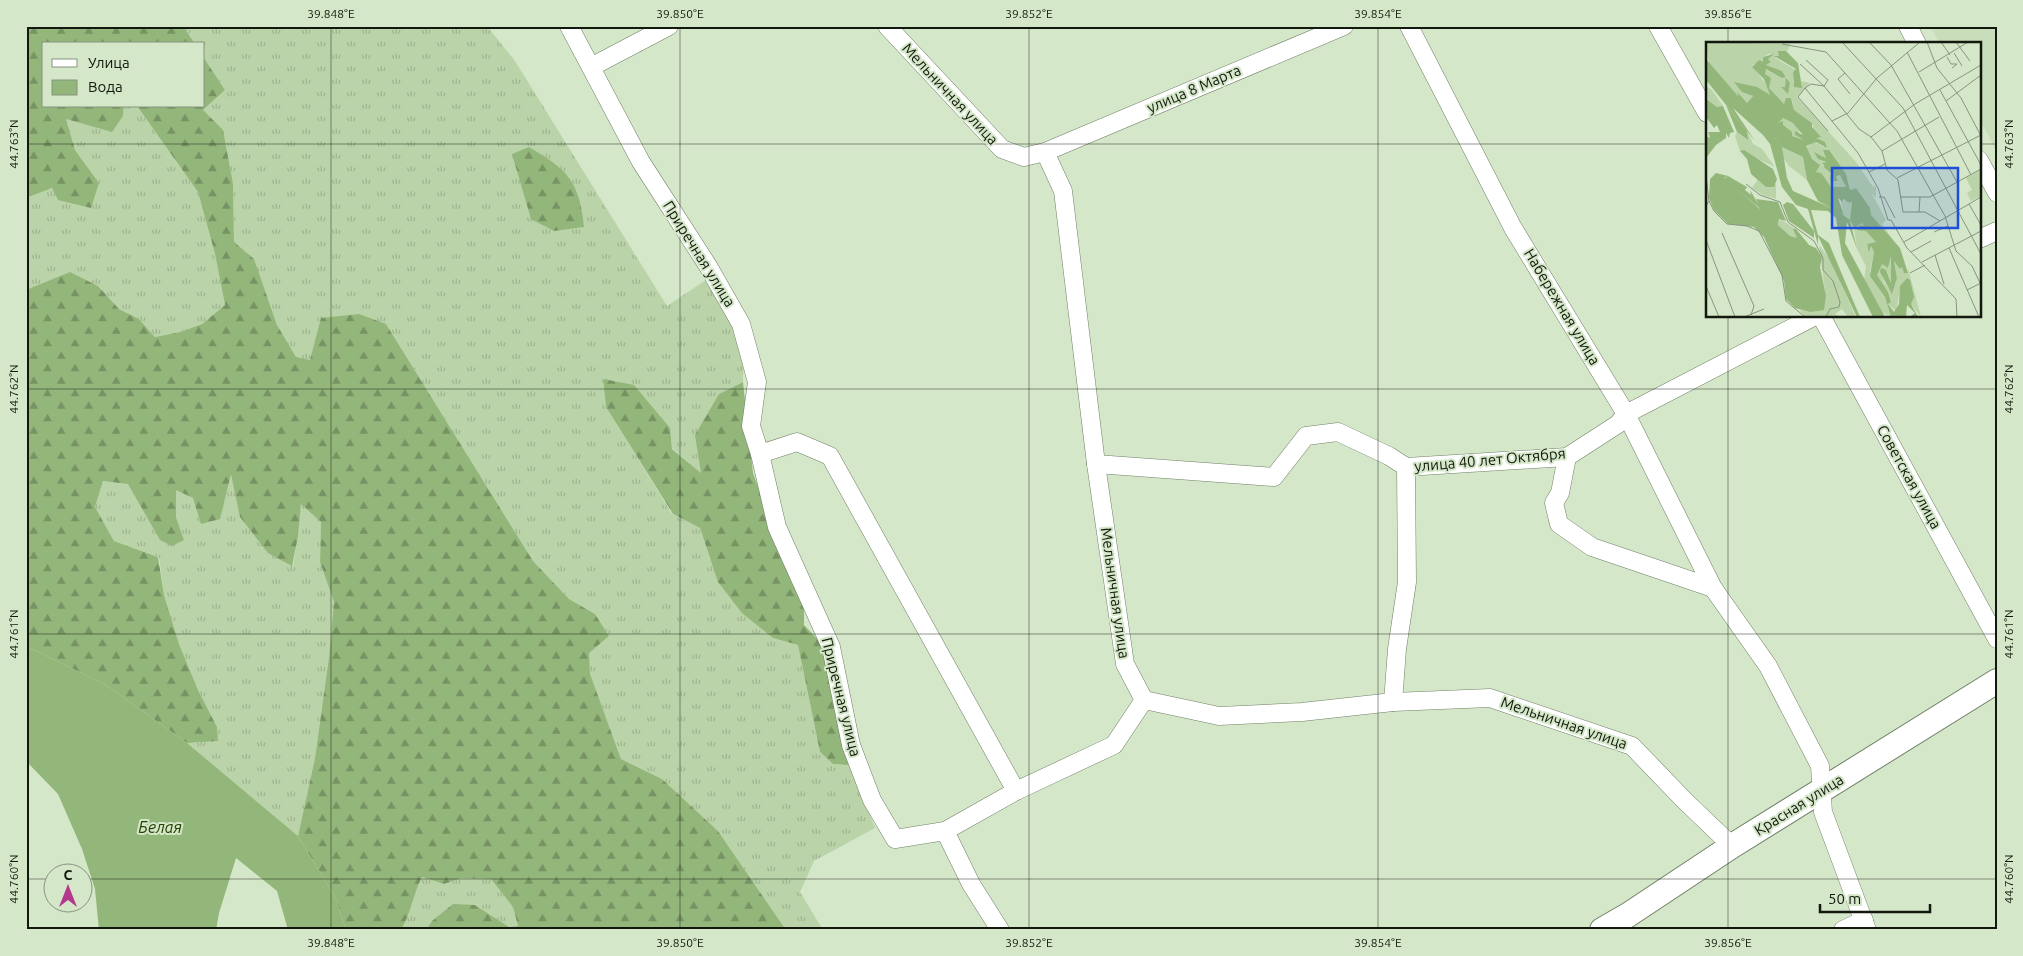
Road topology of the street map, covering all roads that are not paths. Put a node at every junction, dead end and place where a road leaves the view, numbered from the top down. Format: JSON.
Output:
{"nodes":[{"id":1,"x":569,"y":26,"type":"edge"},
{"id":2,"x":669,"y":26,"type":"edge"},
{"id":3,"x":887,"y":26,"type":"edge"},
{"id":4,"x":1344,"y":26,"type":"edge"},
{"id":5,"x":1409,"y":26,"type":"edge"},
{"id":6,"x":1658,"y":26,"type":"edge"},
{"id":7,"x":1908,"y":26,"type":"edge"},
{"id":8,"x":1916,"y":42,"type":"edge"},
{"id":9,"x":591,"y":67,"type":"junction"},
{"id":10,"x":1706,"y":111,"type":"edge"},
{"id":11,"x":1045,"y":152,"type":"junction"},
{"id":12,"x":1980,"y":162,"type":"edge"},
{"id":13,"x":1997,"y":192,"type":"edge"},
{"id":14,"x":1997,"y":231,"type":"edge"},
{"id":15,"x":1980,"y":239,"type":"edge"},
{"id":16,"x":1811,"y":318,"type":"edge"},
{"id":17,"x":1822,"y":318,"type":"edge"},
{"id":18,"x":1626,"y":414,"type":"junction"},
{"id":19,"x":760,"y":454,"type":"junction"},
{"id":20,"x":1567,"y":457,"type":"junction"},
{"id":21,"x":1096,"y":464,"type":"junction"},
{"id":22,"x":1406,"y":467,"type":"junction"},
{"id":23,"x":1713,"y":588,"type":"junction"},
{"id":24,"x":1997,"y":639,"type":"edge"},
{"id":25,"x":1997,"y":681,"type":"edge"},
{"id":26,"x":1144,"y":700,"type":"junction"},
{"id":27,"x":1393,"y":702,"type":"junction"},
{"id":28,"x":1823,"y":790,"type":"junction"},
{"id":29,"x":1016,"y":792,"type":"junction"},
{"id":30,"x":945,"y":831,"type":"junction"},
{"id":31,"x":1732,"y":846,"type":"junction"},
{"id":32,"x":1865,"y":925,"type":"edge"},
{"id":33,"x":1000,"y":930,"type":"edge"},
{"id":34,"x":1602,"y":930,"type":"edge"},
{"id":35,"x":1843,"y":930,"type":"edge"}],
"edges":[{"from":1,"to":9,"type":"street","name":"Приречная улица"},
{"from":2,"to":9,"type":"street"},
{"from":3,"to":11,"type":"street","name":"Мельничная улица"},
{"from":4,"to":11,"type":"street","name":"улица 8 Марта"},
{"from":5,"to":18,"type":"street","name":"Набережная улица"},
{"from":6,"to":10,"type":"street"},
{"from":7,"to":8,"type":"street"},
{"from":9,"to":19,"type":"street","name":"Приречная улица"},
{"from":11,"to":21,"type":"street","name":"Мельничная улица"},
{"from":12,"to":13,"type":"street"},
{"from":14,"to":15,"type":"street"},
{"from":16,"to":18,"type":"street","name":"улица 40 лет Октября"},
{"from":17,"to":24,"type":"street","name":"Советская улица"},
{"from":18,"to":20,"type":"street","name":"улица 40 лет Октября"},
{"from":18,"to":23,"type":"street","name":"Набережная улица"},
{"from":19,"to":29,"type":"street"},
{"from":19,"to":30,"type":"street","name":"Приречная улица"},
{"from":20,"to":22,"type":"street","name":"улица 40 лет Октября"},
{"from":20,"to":23,"type":"street"},
{"from":21,"to":22,"type":"street","name":"улица 40 лет Октября"},
{"from":21,"to":26,"type":"street","name":"Мельничная улица"},
{"from":22,"to":27,"type":"street"},
{"from":23,"to":28,"type":"street","name":"Набережная улица"},
{"from":25,"to":28,"type":"street","name":"Красная улица"},
{"from":26,"to":27,"type":"street","name":"Мельничная улица"},
{"from":26,"to":29,"type":"street"},
{"from":27,"to":31,"type":"street","name":"Мельничная улица"},
{"from":28,"to":31,"type":"street","name":"Красная улица"},
{"from":28,"to":32,"type":"street","name":"Набережная улица"},
{"from":29,"to":30,"type":"street"},
{"from":30,"to":33,"type":"street"},
{"from":31,"to":34,"type":"street","name":"Красная улица"},
{"from":32,"to":35,"type":"street","name":"Набережная улица"}]}
